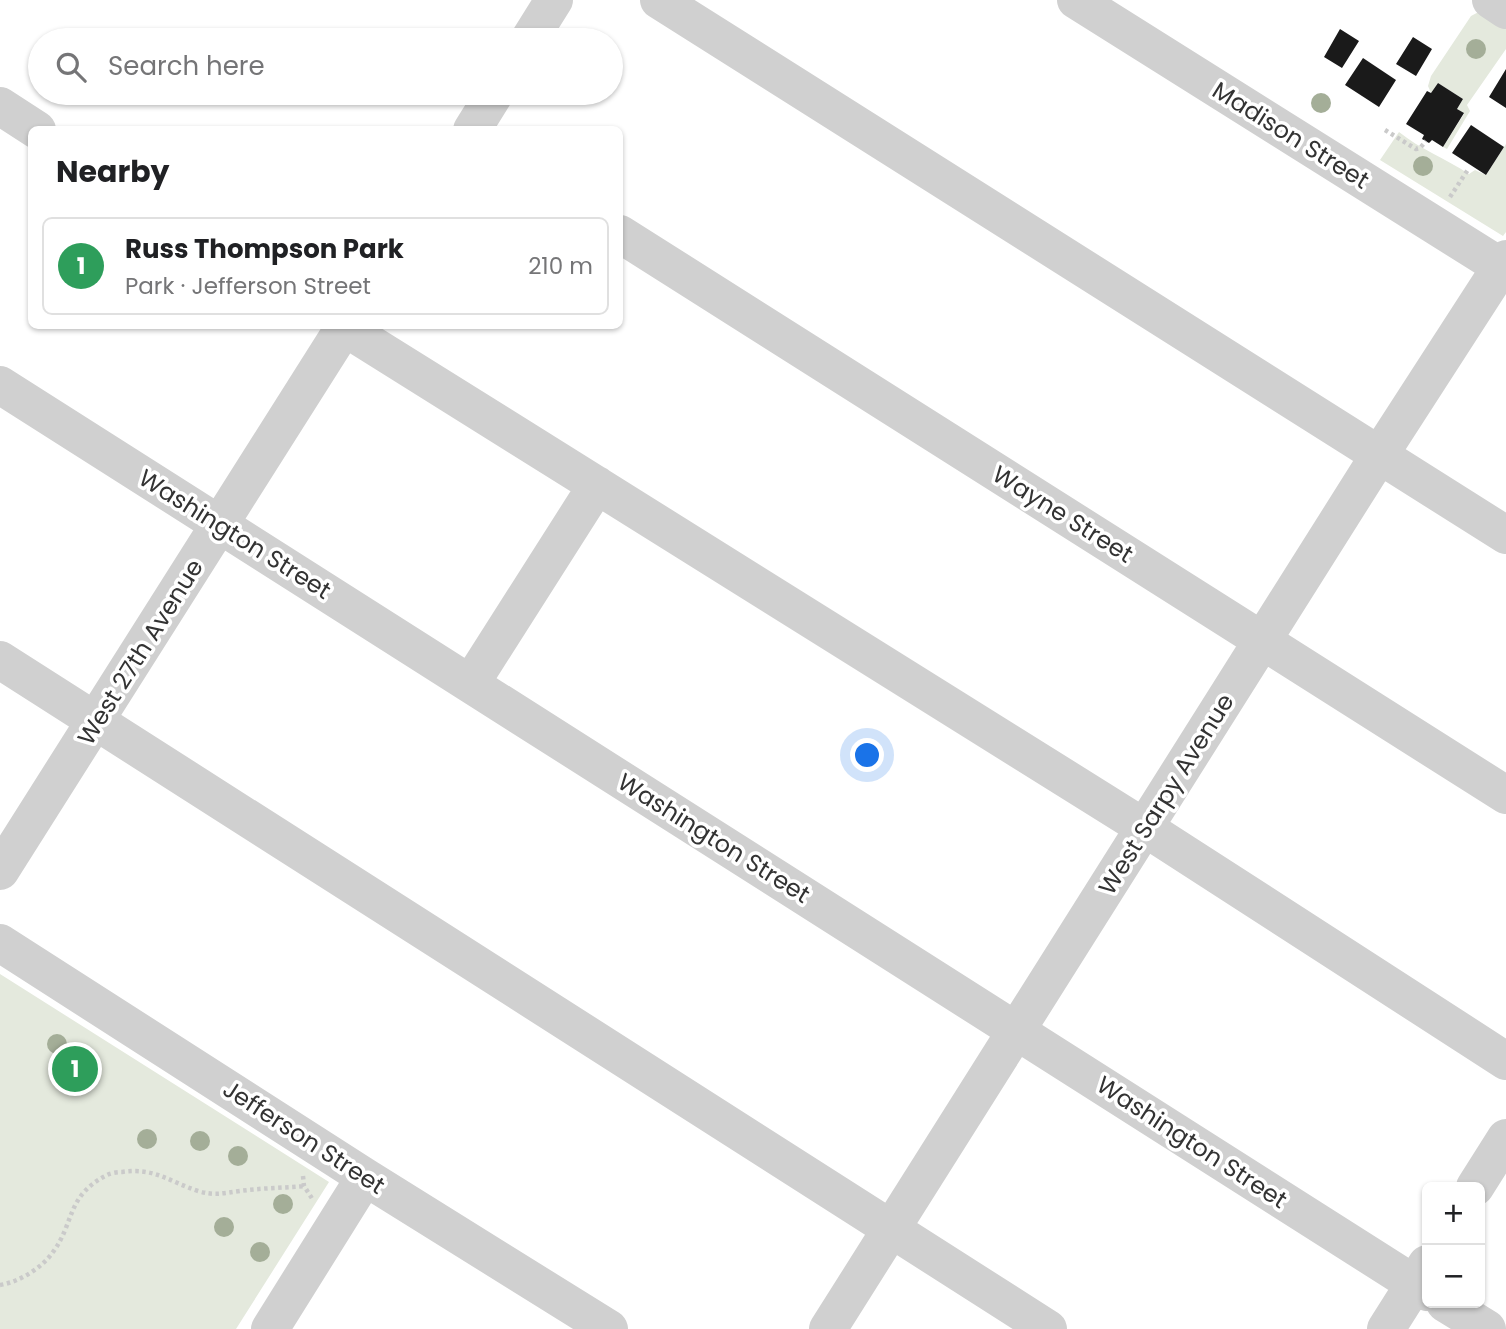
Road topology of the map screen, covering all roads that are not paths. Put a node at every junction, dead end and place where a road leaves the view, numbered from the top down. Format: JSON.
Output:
{"nodes":[{"id":1,"x":554,"y":0,"type":"edge"},
{"id":2,"x":659,"y":0,"type":"edge"},
{"id":3,"x":1076,"y":0,"type":"edge"},
{"id":4,"x":1491,"y":0,"type":"edge"},
{"id":5,"x":1506,"y":10,"type":"edge"},
{"id":6,"x":536,"y":28,"type":"edge"},
{"id":7,"x":488,"y":105,"type":"edge"},
{"id":8,"x":0,"y":106,"type":"edge"},
{"id":9,"x":31,"y":126,"type":"edge"},
{"id":10,"x":474,"y":126,"type":"edge"},
{"id":11,"x":623,"y":236,"type":"edge"},
{"id":12,"x":1504,"y":266,"type":"edge"},
{"id":13,"x":342,"y":329,"type":"edge"},
{"id":14,"x":349,"y":329,"type":"edge"},
{"id":15,"x":0,"y":385,"type":"edge"},
{"id":16,"x":1380,"y":454,"type":"junction"},
{"id":17,"x":597,"y":485,"type":"junction"},
{"id":18,"x":221,"y":524,"type":"junction"},
{"id":19,"x":1506,"y":535,"type":"edge"},
{"id":20,"x":1263,"y":640,"type":"junction"},
{"id":21,"x":0,"y":660,"type":"edge"},
{"id":22,"x":471,"y":683,"type":"junction"},
{"id":23,"x":96,"y":721,"type":"junction"},
{"id":24,"x":1506,"y":795,"type":"edge"},
{"id":25,"x":1146,"y":828,"type":"junction"},
{"id":26,"x":0,"y":871,"type":"edge"},
{"id":27,"x":0,"y":943,"type":"edge"},
{"id":28,"x":1018,"y":1031,"type":"junction"},
{"id":29,"x":1506,"y":1061,"type":"edge"},
{"id":30,"x":1506,"y":1138,"type":"edge"},
{"id":31,"x":365,"y":1177,"type":"junction"},
{"id":32,"x":1478,"y":1182,"type":"edge"},
{"id":33,"x":891,"y":1230,"type":"junction"},
{"id":34,"x":1422,"y":1282,"type":"edge"},
{"id":35,"x":1422,"y":1293,"type":"edge"},
{"id":36,"x":1459,"y":1308,"type":"edge"},
{"id":37,"x":270,"y":1329,"type":"edge"},
{"id":38,"x":609,"y":1329,"type":"edge"},
{"id":39,"x":828,"y":1329,"type":"edge"},
{"id":40,"x":1048,"y":1329,"type":"edge"},
{"id":41,"x":1386,"y":1329,"type":"edge"},
{"id":42,"x":1487,"y":1329,"type":"edge"}],
"edges":[{"from":1,"to":6,"type":"street"},
{"from":2,"to":16,"type":"street"},
{"from":3,"to":12,"type":"street","name":"Madison Street"},
{"from":4,"to":5,"type":"street"},
{"from":7,"to":10,"type":"street"},
{"from":8,"to":9,"type":"street"},
{"from":11,"to":20,"type":"street","name":"Wayne Street"},
{"from":12,"to":16,"type":"street","name":"West Sarpy Avenue"},
{"from":13,"to":18,"type":"street","name":"West 27th Avenue"},
{"from":14,"to":17,"type":"street"},
{"from":15,"to":18,"type":"street","name":"Washington Street"},
{"from":16,"to":19,"type":"street"},
{"from":16,"to":20,"type":"street","name":"West Sarpy Avenue"},
{"from":17,"to":22,"type":"street"},
{"from":17,"to":25,"type":"street"},
{"from":18,"to":22,"type":"street","name":"Washington Street"},
{"from":18,"to":23,"type":"street","name":"West 27th Avenue"},
{"from":20,"to":24,"type":"street","name":"Wayne Street"},
{"from":20,"to":25,"type":"street","name":"West Sarpy Avenue"},
{"from":21,"to":23,"type":"street"},
{"from":22,"to":28,"type":"street","name":"Washington Street"},
{"from":23,"to":26,"type":"street","name":"West 27th Avenue"},
{"from":23,"to":33,"type":"street"},
{"from":25,"to":28,"type":"street","name":"West Sarpy Avenue"},
{"from":25,"to":29,"type":"street"},
{"from":27,"to":31,"type":"street","name":"Jefferson Street"},
{"from":28,"to":33,"type":"street","name":"West Sarpy Avenue"},
{"from":28,"to":34,"type":"street","name":"Washington Street"},
{"from":30,"to":32,"type":"street"},
{"from":31,"to":37,"type":"street"},
{"from":31,"to":38,"type":"street","name":"Jefferson Street"},
{"from":33,"to":39,"type":"street","name":"West Sarpy Avenue"},
{"from":33,"to":40,"type":"street"},
{"from":35,"to":41,"type":"street"},
{"from":36,"to":42,"type":"street","name":"Washington Street"}]}
